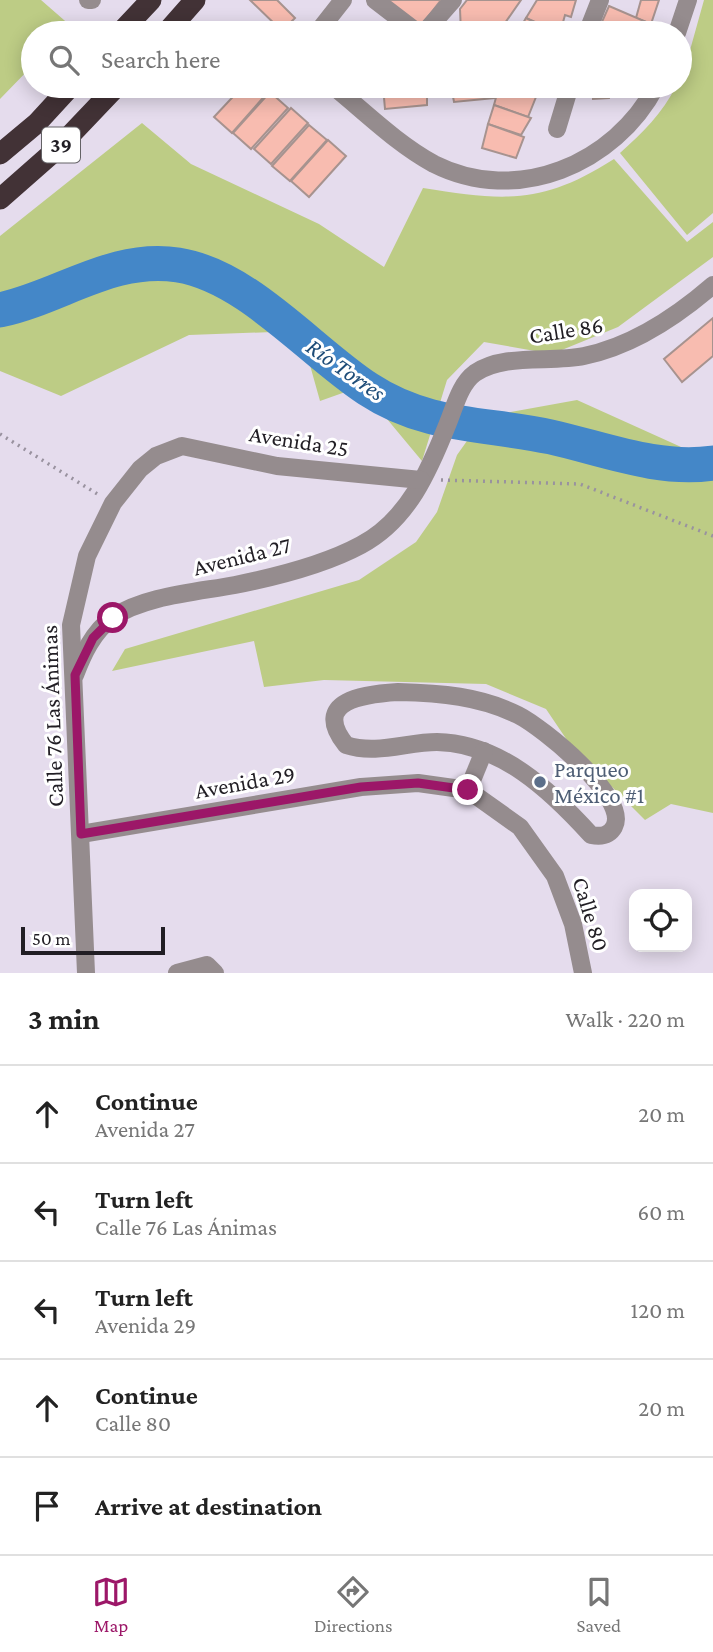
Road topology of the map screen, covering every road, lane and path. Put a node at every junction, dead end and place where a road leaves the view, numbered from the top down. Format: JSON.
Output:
{"nodes":[{"id":1,"x":132,"y":0,"type":"edge"},
{"id":2,"x":151,"y":0,"type":"edge"},
{"id":3,"x":195,"y":0,"type":"edge"},
{"id":4,"x":343,"y":0,"type":"edge"},
{"id":5,"x":374,"y":0,"type":"edge"},
{"id":6,"x":453,"y":0,"type":"edge"},
{"id":7,"x":600,"y":0,"type":"edge"},
{"id":8,"x":685,"y":1,"type":"edge"},
{"id":9,"x":118,"y":21,"type":"edge"},
{"id":10,"x":131,"y":21,"type":"edge"},
{"id":11,"x":177,"y":21,"type":"edge"},
{"id":12,"x":326,"y":21,"type":"edge"},
{"id":13,"x":402,"y":21,"type":"edge"},
{"id":14,"x":435,"y":21,"type":"edge"},
{"id":15,"x":592,"y":21,"type":"edge"},
{"id":16,"x":680,"y":21,"type":"edge"},
{"id":17,"x":60,"y":98,"type":"edge"},
{"id":18,"x":106,"y":98,"type":"edge"},
{"id":19,"x":347,"y":98,"type":"edge"},
{"id":20,"x":566,"y":98,"type":"edge"},
{"id":21,"x":650,"y":98,"type":"edge"},
{"id":22,"x":557,"y":129,"type":"dead end"},
{"id":23,"x":0,"y":154,"type":"edge"},
{"id":24,"x":0,"y":199,"type":"edge"},
{"id":25,"x":710,"y":293,"type":"edge"},
{"id":26,"x":461,"y":389,"type":"joint"},
{"id":27,"x":0,"y":433,"type":"edge"},
{"id":28,"x":170,"y":449,"type":"joint"},
{"id":29,"x":421,"y":480,"type":"junction"},
{"id":30,"x":113,"y":503,"type":"junction"},
{"id":31,"x":713,"y":536,"type":"edge"},
{"id":32,"x":75,"y":675,"type":"junction"},
{"id":33,"x":484,"y":751,"type":"junction"},
{"id":34,"x":418,"y":783,"type":"joint"},
{"id":35,"x":468,"y":790,"type":"junction"},
{"id":36,"x":81,"y":834,"type":"junction"},
{"id":37,"x":86,"y":973,"type":"edge"},
{"id":38,"x":177,"y":973,"type":"edge"},
{"id":39,"x":215,"y":973,"type":"edge"},
{"id":40,"x":583,"y":973,"type":"edge"}],
"edges":[{"from":1,"to":9,"type":"highway"},
{"from":2,"to":10,"type":"highway"},
{"from":3,"to":11,"type":"highway"},
{"from":4,"to":12,"type":"street"},
{"from":5,"to":13,"type":"street"},
{"from":6,"to":14,"type":"street"},
{"from":7,"to":15,"type":"street"},
{"from":8,"to":16,"type":"street"},
{"from":17,"to":23,"type":"highway","number":"39"},
{"from":18,"to":24,"type":"highway","number":"39"},
{"from":19,"to":21,"type":"street"},
{"from":20,"to":22,"type":"street"},
{"from":25,"to":26,"type":"street","name":"Calle 86"},
{"from":26,"to":29,"type":"street","name":"Avenida 27"},
{"from":27,"to":30,"type":"path"},
{"from":28,"to":29,"type":"street","name":"Avenida 25"},
{"from":28,"to":30,"type":"street","name":"Calle 76 Las Ánimas"},
{"from":29,"to":31,"type":"path"},
{"from":29,"to":32,"type":"street","name":"Avenida 27"},
{"from":30,"to":32,"type":"street","name":"Calle 76 Las Ánimas"},
{"from":32,"to":36,"type":"street","name":"Calle 76 Las Ánimas"},
{"from":33,"to":33,"type":"street"},
{"from":33,"to":35,"type":"street"},
{"from":34,"to":35,"type":"street","name":"Calle 80"},
{"from":34,"to":36,"type":"street","name":"Avenida 29"},
{"from":35,"to":40,"type":"street","name":"Calle 80"},
{"from":36,"to":37,"type":"street","name":"Calle 76 Las Ánimas"},
{"from":38,"to":39,"type":"street"}]}
